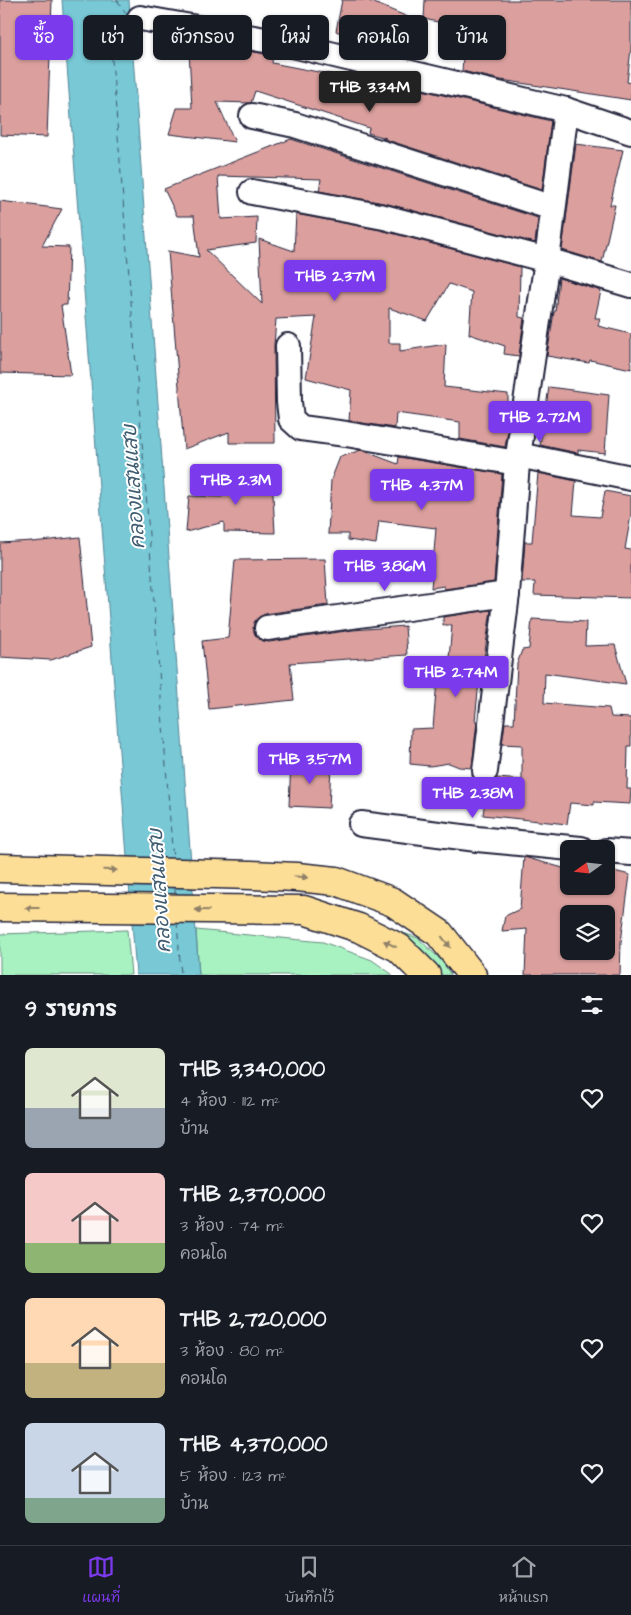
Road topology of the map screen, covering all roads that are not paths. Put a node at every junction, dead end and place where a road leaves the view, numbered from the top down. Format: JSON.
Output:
{"nodes":[{"id":1,"x":143,"y":19,"type":"edge"},
{"id":2,"x":566,"y":110,"type":"junction"},
{"id":3,"x":252,"y":116,"type":"dead end"},
{"id":4,"x":631,"y":132,"type":"edge"},
{"id":5,"x":252,"y":192,"type":"dead end"},
{"id":6,"x":553,"y":208,"type":"junction"},
{"id":7,"x":547,"y":260,"type":"junction"},
{"id":8,"x":631,"y":285,"type":"edge"},
{"id":9,"x":288,"y":346,"type":"dead end"},
{"id":10,"x":518,"y":459,"type":"junction"},
{"id":11,"x":631,"y":478,"type":"edge"},
{"id":12,"x":507,"y":594,"type":"junction"},
{"id":13,"x":267,"y":628,"type":"dead end"},
{"id":14,"x":485,"y":771,"type":"dead end"},
{"id":15,"x":361,"y":824,"type":"dead end"},
{"id":16,"x":560,"y":847,"type":"edge"},
{"id":17,"x":615,"y":852,"type":"edge"},
{"id":18,"x":631,"y":853,"type":"edge"},
{"id":19,"x":0,"y":868,"type":"edge"},
{"id":20,"x":0,"y":908,"type":"edge"},
{"id":21,"x":426,"y":975,"type":"edge"},
{"id":22,"x":472,"y":975,"type":"edge"}],
"edges":[{"from":1,"to":2,"type":"street"},
{"from":2,"to":4,"type":"street"},
{"from":2,"to":6,"type":"street"},
{"from":3,"to":6,"type":"street"},
{"from":5,"to":7,"type":"street"},
{"from":6,"to":7,"type":"street"},
{"from":7,"to":8,"type":"street"},
{"from":7,"to":10,"type":"street"},
{"from":9,"to":10,"type":"street"},
{"from":10,"to":11,"type":"street"},
{"from":10,"to":12,"type":"street"},
{"from":12,"to":13,"type":"street"},
{"from":12,"to":14,"type":"street"},
{"from":15,"to":16,"type":"street"},
{"from":17,"to":18,"type":"street"},
{"from":19,"to":22,"type":"main road","one_way":true},
{"from":21,"to":20,"type":"main road","one_way":true}]}
